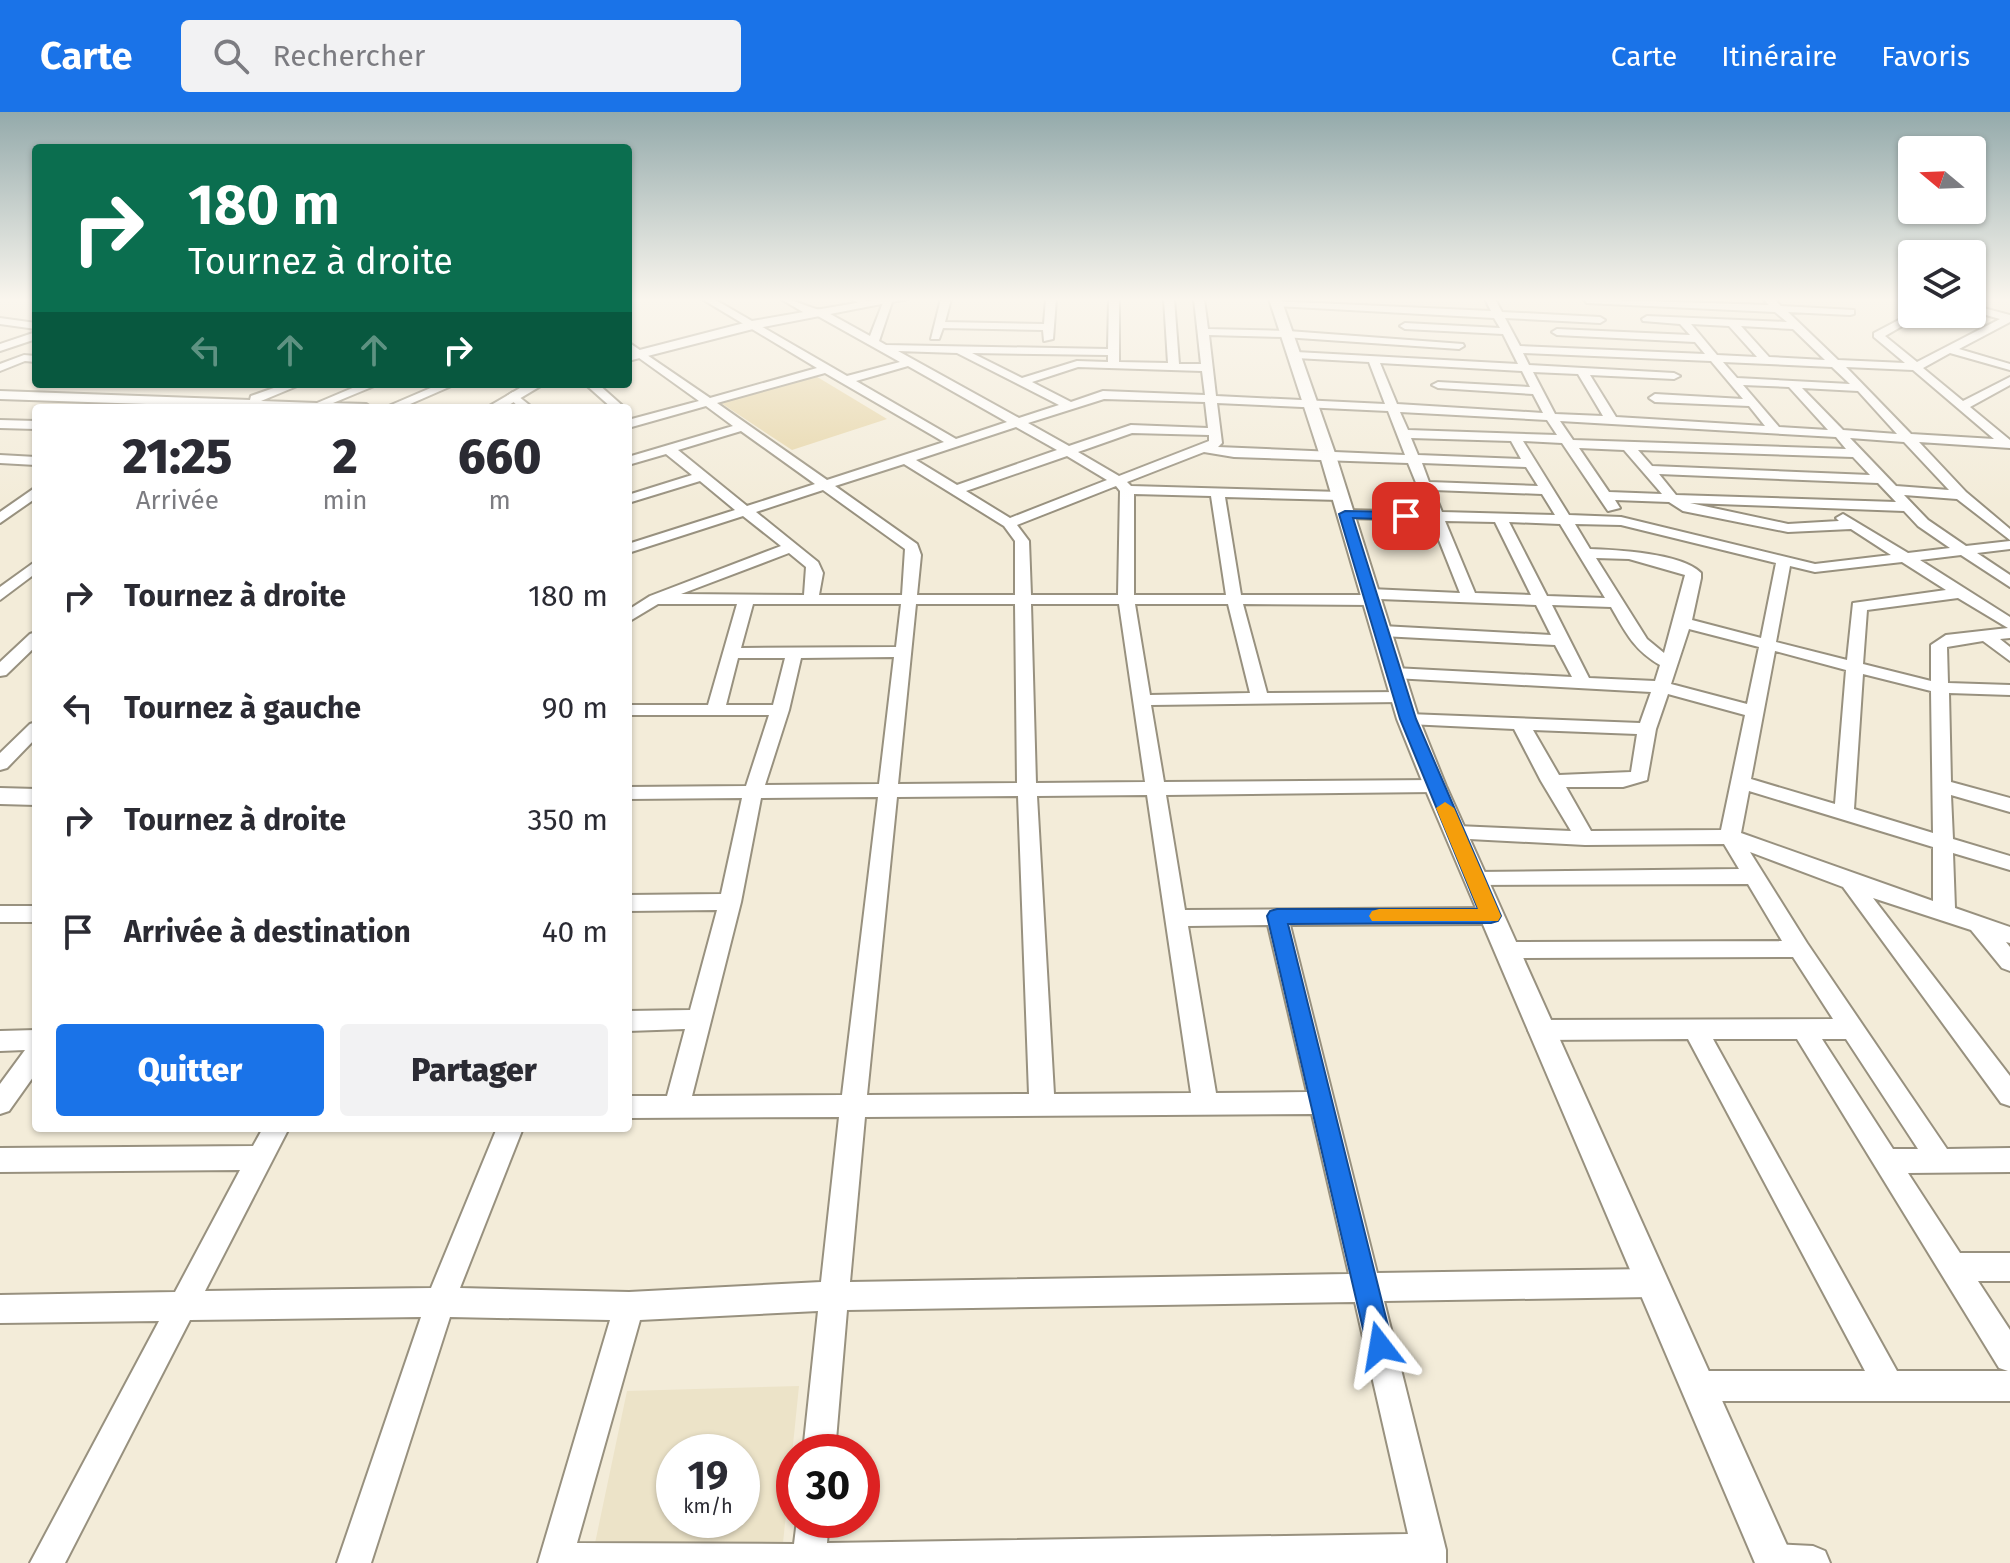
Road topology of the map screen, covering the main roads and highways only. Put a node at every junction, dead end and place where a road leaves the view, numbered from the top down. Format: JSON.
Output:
{"nodes":[{"id":1,"x":1300,"y":367,"type":"edge"},
{"id":2,"x":524,"y":388,"type":"edge"},
{"id":3,"x":499,"y":404,"type":"edge"},
{"id":4,"x":0,"y":796,"type":"edge"},
{"id":5,"x":32,"y":797,"type":"edge"},
{"id":6,"x":1775,"y":1562,"type":"edge"}],
"edges":[{"from":1,"to":6,"type":"main road"},
{"from":2,"to":3,"type":"main road"},
{"from":4,"to":5,"type":"main road"}]}
